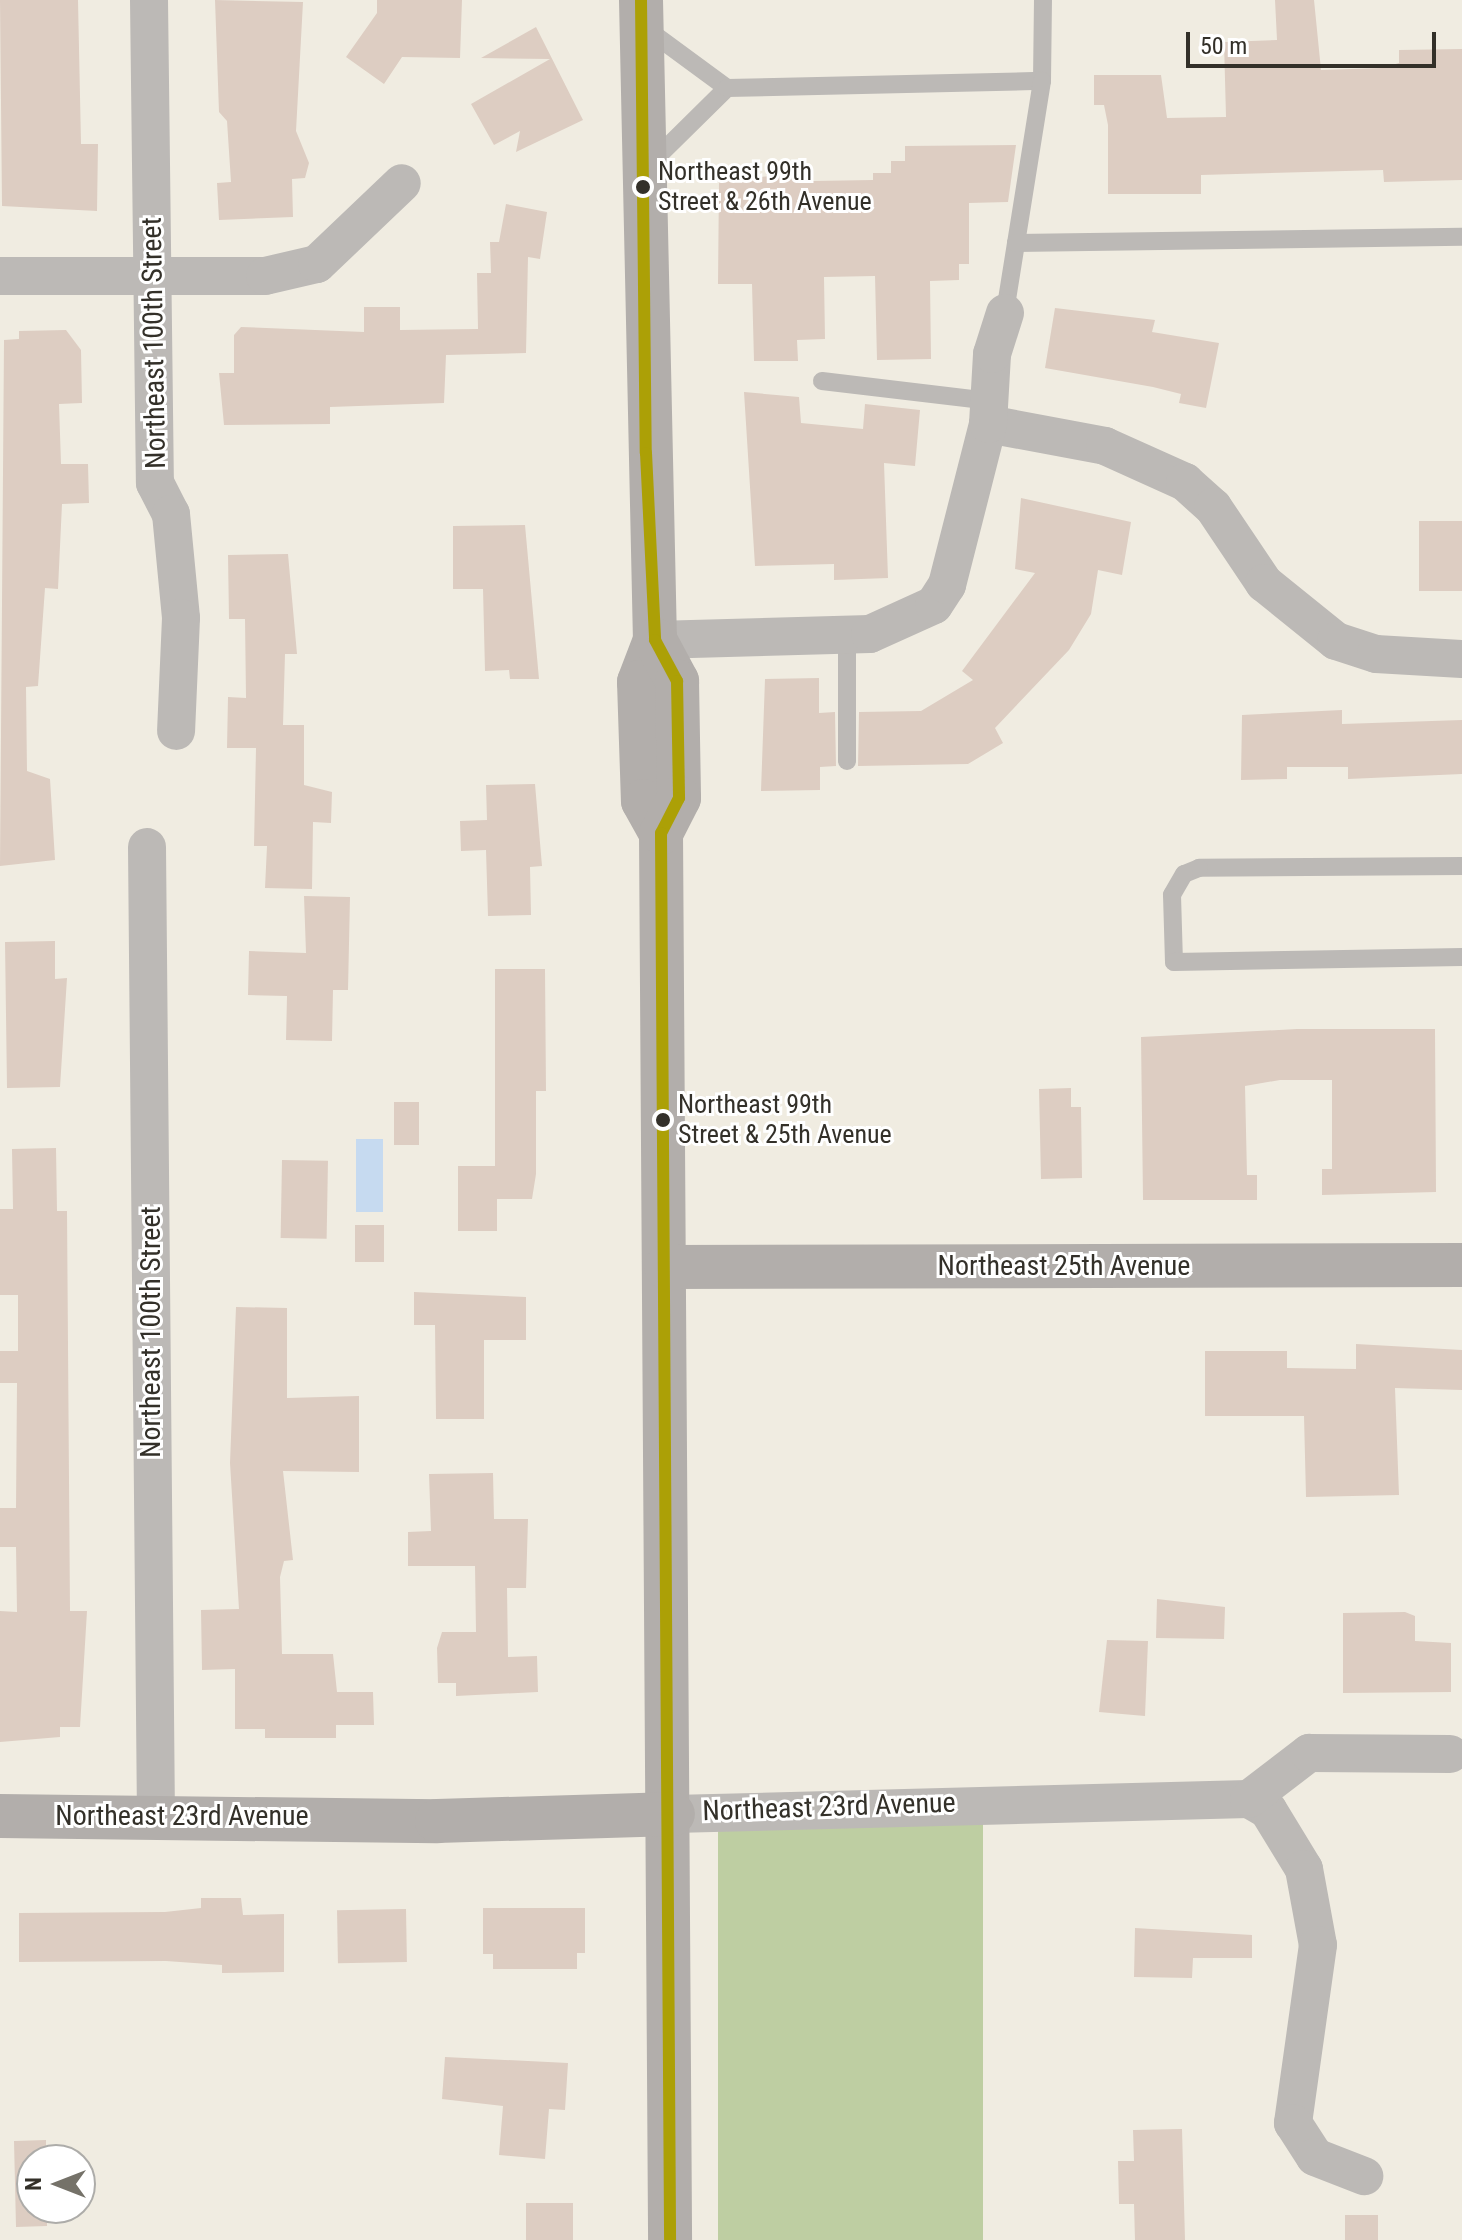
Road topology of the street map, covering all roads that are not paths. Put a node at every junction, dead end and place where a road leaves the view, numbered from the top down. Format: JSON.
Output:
{"nodes":[{"id":1,"x":149,"y":0,"type":"edge"},
{"id":2,"x":1043,"y":0,"type":"edge"},
{"id":3,"x":641,"y":12,"type":"edge"},
{"id":4,"x":1042,"y":81,"type":"junction"},
{"id":5,"x":727,"y":88,"type":"junction"},
{"id":6,"x":643,"y":171,"type":"junction"},
{"id":7,"x":402,"y":183,"type":"dead end"},
{"id":8,"x":1462,"y":237,"type":"edge"},
{"id":9,"x":1016,"y":243,"type":"junction"},
{"id":10,"x":154,"y":275,"type":"junction"},
{"id":11,"x":0,"y":276,"type":"edge"},
{"id":12,"x":1005,"y":313,"type":"joint"},
{"id":13,"x":822,"y":381,"type":"dead end"},
{"id":14,"x":989,"y":413,"type":"junction"},
{"id":15,"x":847,"y":635,"type":"junction"},
{"id":16,"x":655,"y":640,"type":"junction"},
{"id":17,"x":1462,"y":659,"type":"edge"},
{"id":18,"x":176,"y":731,"type":"dead end"},
{"id":19,"x":847,"y":761,"type":"dead end"},
{"id":20,"x":147,"y":847,"type":"dead end"},
{"id":21,"x":1462,"y":866,"type":"edge"},
{"id":22,"x":1462,"y":957,"type":"edge"},
{"id":23,"x":1462,"y":1265,"type":"edge"},
{"id":24,"x":666,"y":1267,"type":"junction"},
{"id":25,"x":1450,"y":1754,"type":"dead end"},
{"id":26,"x":1249,"y":1799,"type":"junction"},
{"id":27,"x":673,"y":1814,"type":"junction"},
{"id":28,"x":0,"y":1816,"type":"edge"},
{"id":29,"x":156,"y":1816,"type":"junction"},
{"id":30,"x":1364,"y":2176,"type":"dead end"},
{"id":31,"x":670,"y":2240,"type":"edge"}],
"edges":[{"from":1,"to":10,"type":"street","name":"Northeast 100th Street"},
{"from":2,"to":4,"type":"lane"},
{"from":3,"to":5,"type":"lane"},
{"from":3,"to":6,"type":"main road"},
{"from":4,"to":5,"type":"lane"},
{"from":4,"to":9,"type":"lane"},
{"from":5,"to":6,"type":"lane"},
{"from":6,"to":16,"type":"main road"},
{"from":7,"to":10,"type":"street"},
{"from":8,"to":9,"type":"lane"},
{"from":9,"to":12,"type":"lane"},
{"from":10,"to":11,"type":"street"},
{"from":10,"to":18,"type":"street","name":"Northeast 100th Street"},
{"from":12,"to":14,"type":"street"},
{"from":13,"to":14,"type":"lane"},
{"from":14,"to":15,"type":"street"},
{"from":14,"to":17,"type":"street"},
{"from":15,"to":16,"type":"street"},
{"from":15,"to":19,"type":"lane"},
{"from":16,"to":24,"type":"main road"},
{"from":20,"to":29,"type":"street","name":"Northeast 100th Street"},
{"from":21,"to":22,"type":"lane"},
{"from":23,"to":24,"type":"main road","name":"Northeast 25th Avenue"},
{"from":24,"to":27,"type":"main road"},
{"from":25,"to":26,"type":"street"},
{"from":26,"to":27,"type":"street","name":"Northeast 23rd Avenue"},
{"from":26,"to":30,"type":"street"},
{"from":27,"to":29,"type":"main road","name":"Northeast 23rd Avenue"},
{"from":27,"to":31,"type":"main road"},
{"from":28,"to":29,"type":"main road","name":"Northeast 23rd Avenue"}]}
